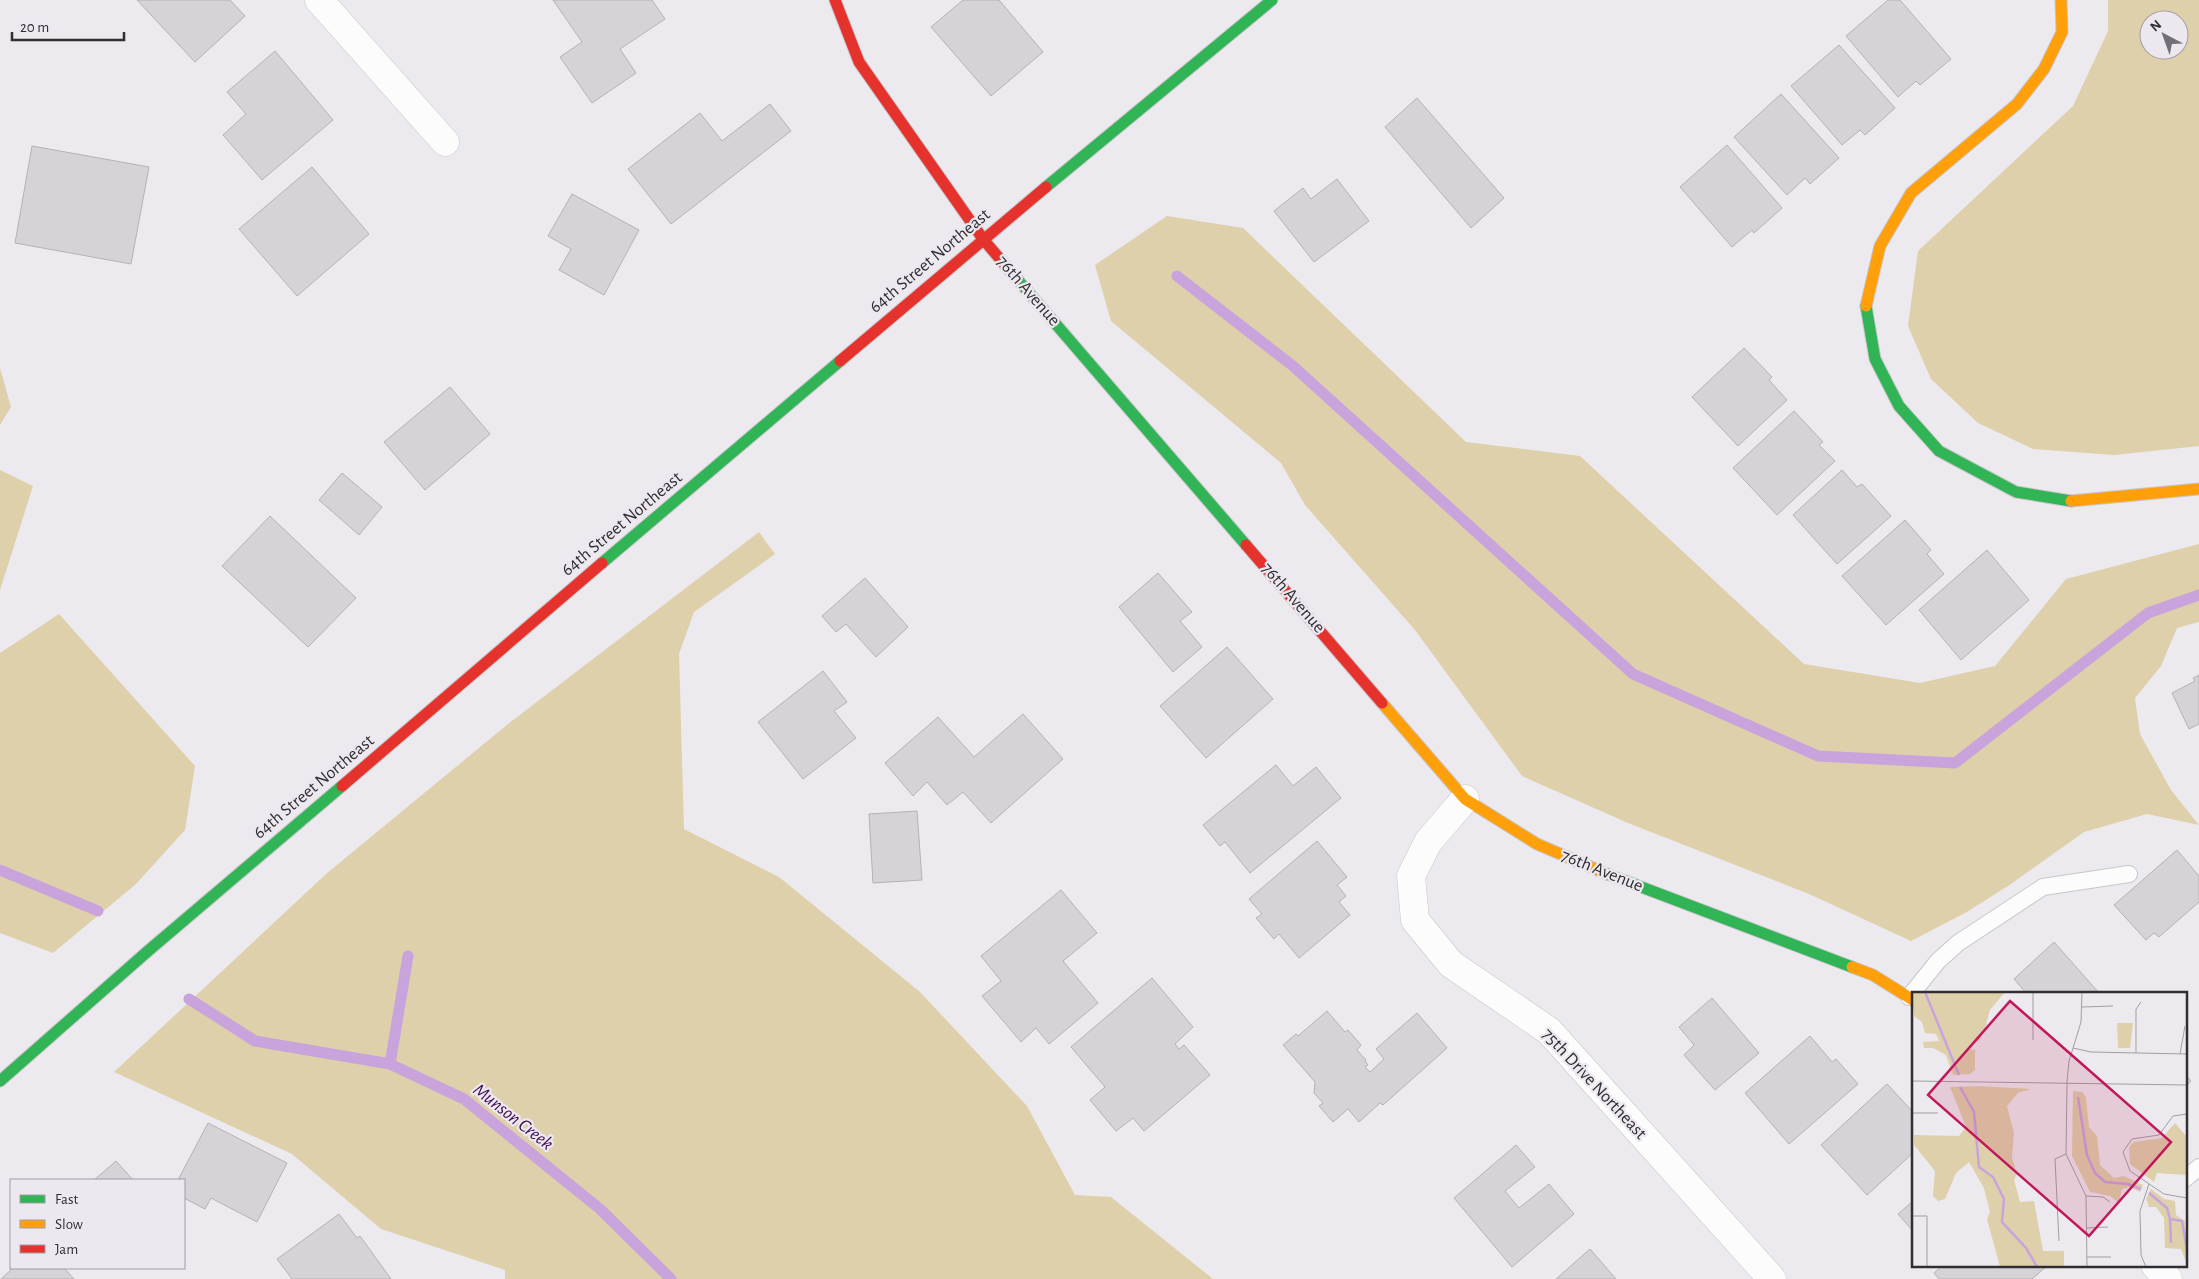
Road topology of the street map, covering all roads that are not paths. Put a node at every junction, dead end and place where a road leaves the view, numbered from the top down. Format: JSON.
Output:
{"nodes":[{"id":1,"x":319,"y":0,"type":"edge"},
{"id":2,"x":835,"y":0,"type":"edge"},
{"id":3,"x":1272,"y":0,"type":"edge"},
{"id":4,"x":2061,"y":0,"type":"edge"},
{"id":5,"x":445,"y":142,"type":"dead end"},
{"id":6,"x":983,"y":239,"type":"junction"},
{"id":7,"x":2199,"y":489,"type":"edge"},
{"id":8,"x":1465,"y":799,"type":"junction"},
{"id":9,"x":2129,"y":874,"type":"dead end"},
{"id":10,"x":1915,"y":992,"type":"edge"},
{"id":11,"x":1911,"y":998,"type":"edge"},
{"id":12,"x":0,"y":1081,"type":"edge"},
{"id":13,"x":2199,"y":1167,"type":"edge"},
{"id":14,"x":2186,"y":1178,"type":"edge"},
{"id":15,"x":2157,"y":1266,"type":"edge"},
{"id":16,"x":1772,"y":1279,"type":"edge"},
{"id":17,"x":2168,"y":1279,"type":"edge"}],
"edges":[{"from":1,"to":5,"type":"street"},
{"from":2,"to":6,"type":"street","name":"76th Avenue"},
{"from":3,"to":6,"type":"street","name":"64th Street Northeast"},
{"from":4,"to":7,"type":"street"},
{"from":6,"to":8,"type":"street","name":"76th Avenue"},
{"from":6,"to":12,"type":"street","name":"64th Street Northeast"},
{"from":8,"to":11,"type":"street","name":"76th Avenue"},
{"from":8,"to":16,"type":"street","name":"75th Drive Northeast"},
{"from":9,"to":10,"type":"lane"},
{"from":13,"to":14,"type":"lane"},
{"from":15,"to":17,"type":"street"}]}
